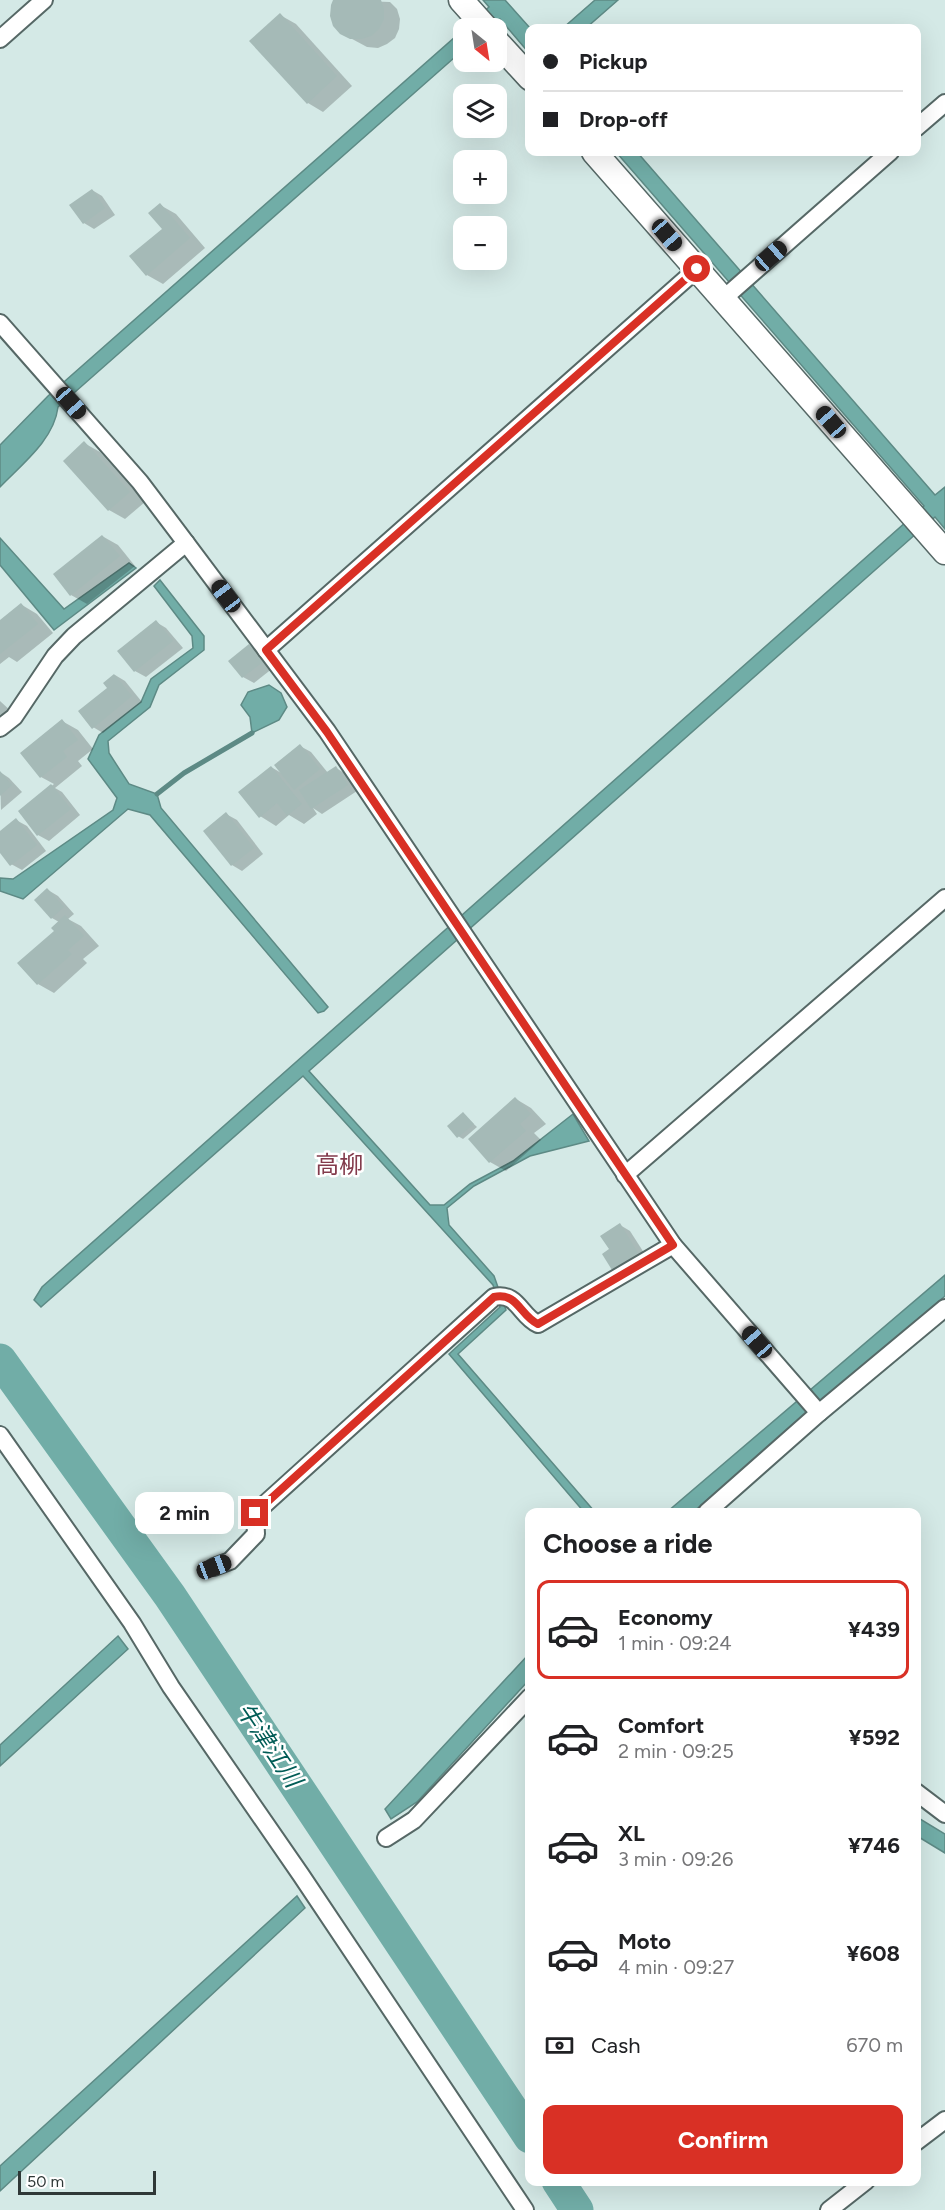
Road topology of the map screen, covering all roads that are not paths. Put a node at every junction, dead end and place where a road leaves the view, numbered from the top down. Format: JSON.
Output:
{"nodes":[{"id":1,"x":44,"y":0,"type":"edge"},
{"id":2,"x":0,"y":39,"type":"edge"},
{"id":3,"x":507,"y":53,"type":"edge"},
{"id":4,"x":525,"y":73,"type":"edge"},
{"id":5,"x":945,"y":103,"type":"edge"},
{"id":6,"x":921,"y":124,"type":"edge"},
{"id":7,"x":598,"y":156,"type":"edge"},
{"id":8,"x":885,"y":156,"type":"edge"},
{"id":9,"x":697,"y":269,"type":"junction"},
{"id":10,"x":723,"y":299,"type":"junction"},
{"id":11,"x":0,"y":323,"type":"edge"},
{"id":12,"x":186,"y":543,"type":"junction"},
{"id":13,"x":945,"y":552,"type":"edge"},
{"id":14,"x":266,"y":650,"type":"junction"},
{"id":15,"x":0,"y":728,"type":"edge"},
{"id":16,"x":945,"y":898,"type":"edge"},
{"id":17,"x":626,"y":1174,"type":"junction"},
{"id":18,"x":673,"y":1245,"type":"junction"},
{"id":19,"x":945,"y":1308,"type":"edge"},
{"id":20,"x":819,"y":1413,"type":"junction"},
{"id":21,"x":0,"y":1435,"type":"edge"},
{"id":22,"x":712,"y":1508,"type":"edge"},
{"id":23,"x":214,"y":1567,"type":"dead end"},
{"id":24,"x":525,"y":1702,"type":"edge"},
{"id":25,"x":921,"y":1796,"type":"edge"},
{"id":26,"x":945,"y":1814,"type":"edge"},
{"id":27,"x":386,"y":1838,"type":"dead end"},
{"id":28,"x":945,"y":2120,"type":"edge"},
{"id":29,"x":921,"y":2138,"type":"edge"},
{"id":30,"x":860,"y":2186,"type":"edge"},
{"id":31,"x":525,"y":2210,"type":"edge"},
{"id":32,"x":829,"y":2210,"type":"edge"}],
"edges":[{"from":1,"to":2,"type":"street"},
{"from":3,"to":4,"type":"street"},
{"from":5,"to":6,"type":"street"},
{"from":7,"to":9,"type":"street"},
{"from":8,"to":10,"type":"street"},
{"from":9,"to":10,"type":"street"},
{"from":9,"to":14,"type":"street"},
{"from":10,"to":13,"type":"street"},
{"from":11,"to":12,"type":"street"},
{"from":12,"to":14,"type":"street"},
{"from":12,"to":15,"type":"street"},
{"from":14,"to":17,"type":"street"},
{"from":16,"to":17,"type":"street"},
{"from":17,"to":18,"type":"street"},
{"from":18,"to":20,"type":"street"},
{"from":18,"to":23,"type":"street"},
{"from":19,"to":20,"type":"street"},
{"from":20,"to":22,"type":"street"},
{"from":21,"to":31,"type":"street"},
{"from":24,"to":27,"type":"street"},
{"from":25,"to":26,"type":"street"},
{"from":28,"to":29,"type":"street"},
{"from":30,"to":32,"type":"street"}]}
